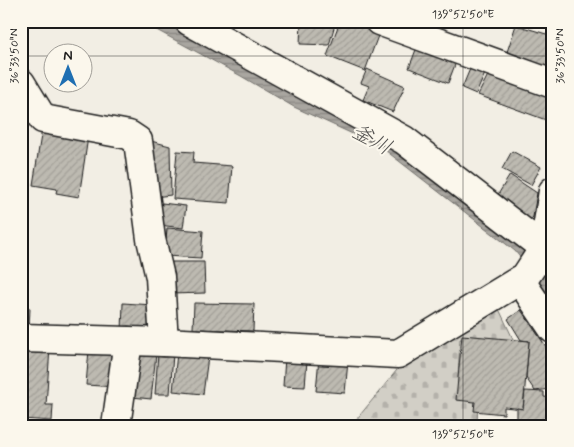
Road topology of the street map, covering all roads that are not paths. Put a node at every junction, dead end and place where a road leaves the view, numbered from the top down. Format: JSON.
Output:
{"nodes":[{"id":1,"x":189,"y":21,"type":"edge"},
{"id":2,"x":379,"y":21,"type":"edge"},
{"id":3,"x":21,"y":83,"type":"edge"},
{"id":4,"x":553,"y":84,"type":"edge"},
{"id":5,"x":553,"y":191,"type":"edge"},
{"id":6,"x":548,"y":256,"type":"edge"},
{"id":7,"x":520,"y":280,"type":"junction"},
{"id":8,"x":553,"y":329,"type":"edge"},
{"id":9,"x":21,"y":338,"type":"edge"},
{"id":10,"x":128,"y":341,"type":"junction"},
{"id":11,"x":164,"y":342,"type":"junction"},
{"id":12,"x":116,"y":426,"type":"edge"}],
"edges":[{"from":1,"to":6,"type":"street"},
{"from":2,"to":4,"type":"street"},
{"from":3,"to":11,"type":"street"},
{"from":5,"to":6,"type":"street"},
{"from":6,"to":7,"type":"street"},
{"from":7,"to":8,"type":"street"},
{"from":7,"to":11,"type":"street"},
{"from":9,"to":10,"type":"street"},
{"from":10,"to":11,"type":"street"},
{"from":10,"to":12,"type":"street"}]}
